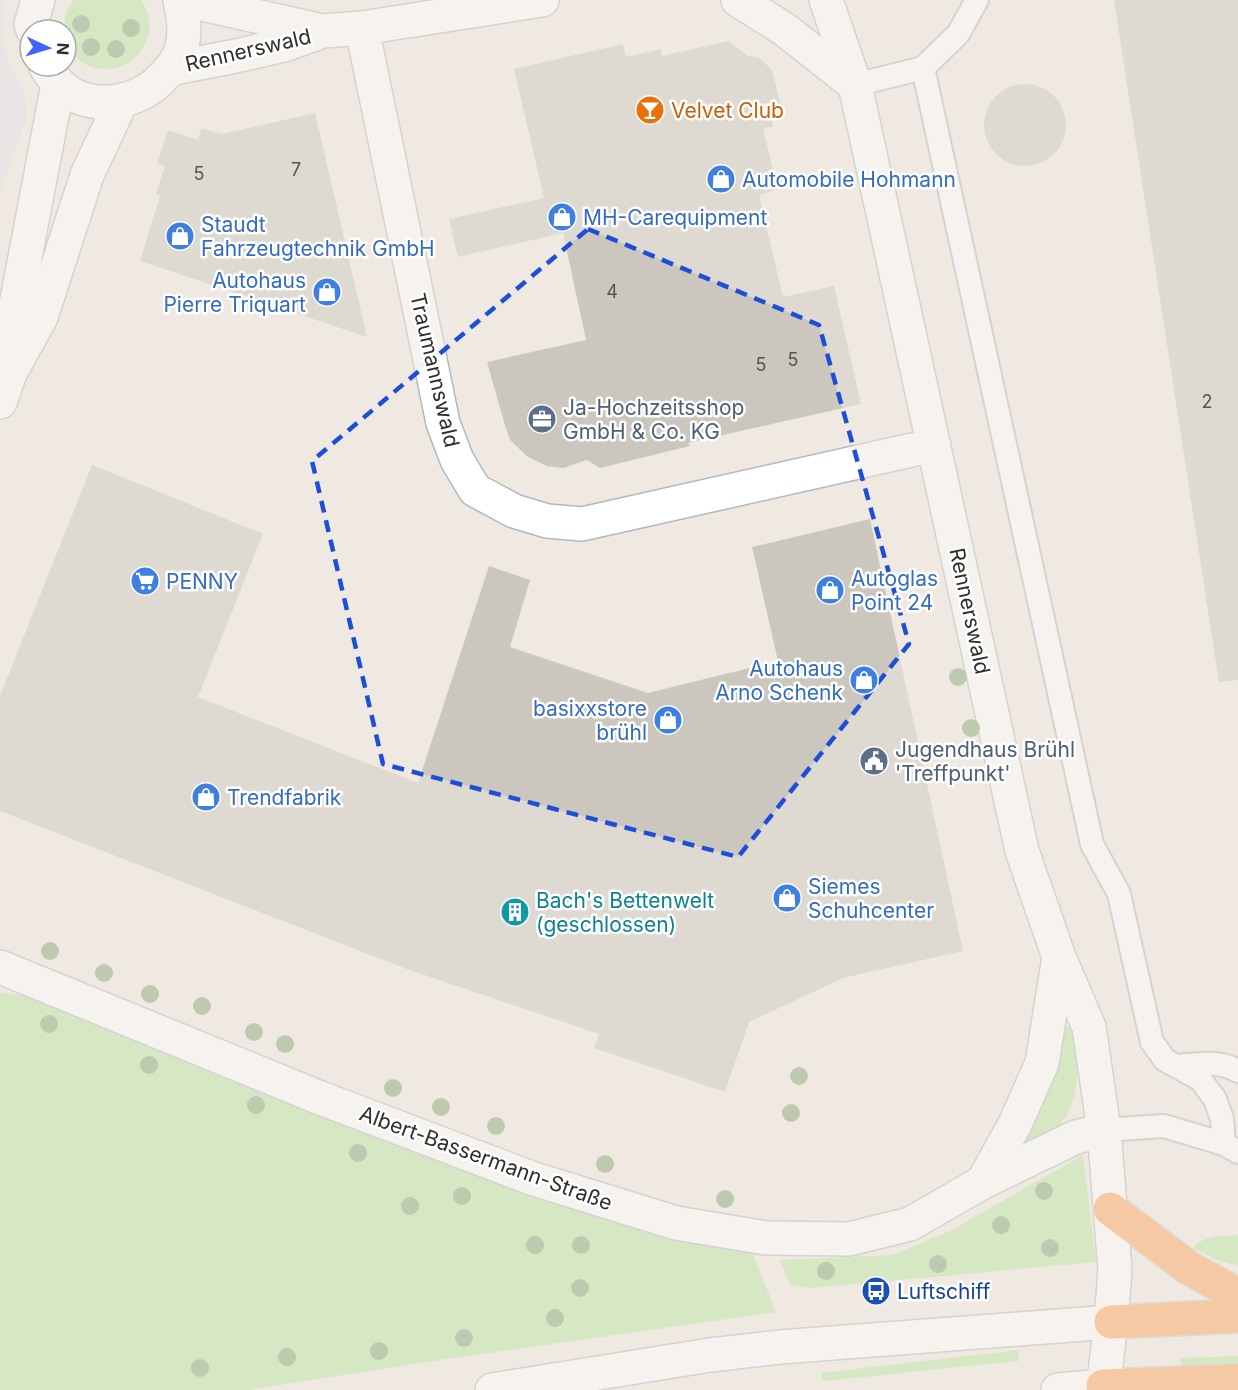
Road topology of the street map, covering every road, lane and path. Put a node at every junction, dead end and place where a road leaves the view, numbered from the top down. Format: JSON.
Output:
{"nodes":[{"id":1,"x":38,"y":0,"type":"edge"},
{"id":2,"x":182,"y":0,"type":"edge"},
{"id":3,"x":542,"y":0,"type":"edge"},
{"id":4,"x":738,"y":0,"type":"edge"},
{"id":5,"x":826,"y":0,"type":"edge"},
{"id":6,"x":977,"y":0,"type":"edge"},
{"id":7,"x":34,"y":18,"type":"edge"},
{"id":8,"x":362,"y":28,"type":"junction"},
{"id":9,"x":323,"y":31,"type":"junction"},
{"id":10,"x":172,"y":68,"type":"junction"},
{"id":11,"x":923,"y":68,"type":"junction"},
{"id":12,"x":51,"y":78,"type":"edge"},
{"id":13,"x":55,"y":78,"type":"edge"},
{"id":14,"x":855,"y":85,"type":"junction"},
{"id":15,"x":121,"y":102,"type":"junction"},
{"id":16,"x":5,"y":388,"type":"edge"},
{"id":17,"x":934,"y":445,"type":"junction"},
{"id":18,"x":1059,"y":957,"type":"junction"},
{"id":19,"x":0,"y":967,"type":"edge"},
{"id":20,"x":1177,"y":1066,"type":"junction"},
{"id":21,"x":1238,"y":1071,"type":"edge"},
{"id":22,"x":1104,"y":1130,"type":"junction"},
{"id":23,"x":1231,"y":1148,"type":"edge"},
{"id":24,"x":983,"y":1182,"type":"junction"},
{"id":25,"x":1110,"y":1209,"type":"junction"},
{"id":26,"x":1238,"y":1295,"type":"edge"},
{"id":27,"x":1238,"y":1316,"type":"edge"},
{"id":28,"x":1111,"y":1322,"type":"junction"},
{"id":29,"x":1238,"y":1381,"type":"edge"},
{"id":30,"x":1103,"y":1388,"type":"edge"},
{"id":31,"x":492,"y":1390,"type":"edge"},
{"id":32,"x":1058,"y":1390,"type":"edge"}],
"edges":[{"from":1,"to":7,"type":"street"},
{"from":2,"to":9,"type":"street","name":"Rennerswald"},
{"from":2,"to":10,"type":"street"},
{"from":3,"to":8,"type":"street","name":"Rennerswald"},
{"from":4,"to":14,"type":"street"},
{"from":5,"to":14,"type":"street","name":"Rennerswald"},
{"from":6,"to":11,"type":"lane"},
{"from":8,"to":9,"type":"street","name":"Rennerswald"},
{"from":8,"to":17,"type":"street","name":"Traumannswald"},
{"from":9,"to":10,"type":"street","name":"Rennerswald"},
{"from":10,"to":15,"type":"street"},
{"from":11,"to":14,"type":"lane"},
{"from":11,"to":20,"type":"lane"},
{"from":12,"to":16,"type":"street"},
{"from":13,"to":15,"type":"street"},
{"from":14,"to":17,"type":"street","name":"Rennerswald"},
{"from":15,"to":16,"type":"street"},
{"from":17,"to":18,"type":"street","name":"Rennerswald"},
{"from":18,"to":22,"type":"street","name":"Rennerswald"},
{"from":18,"to":24,"type":"street"},
{"from":19,"to":24,"type":"street","name":"Albert-Bassermann-Straße"},
{"from":20,"to":21,"type":"lane"},
{"from":20,"to":23,"type":"lane"},
{"from":22,"to":23,"type":"lane"},
{"from":22,"to":24,"type":"street","name":"Albert-Bassermann-Straße"},
{"from":22,"to":25,"type":"street","name":"Rennerswald"},
{"from":25,"to":26,"type":"highway"},
{"from":25,"to":28,"type":"street","name":"Rennerswald"},
{"from":27,"to":28,"type":"highway"},
{"from":28,"to":30,"type":"street","name":"Rennerswald"},
{"from":28,"to":31,"type":"street"},
{"from":29,"to":30,"type":"highway"},
{"from":30,"to":32,"type":"street"}]}
